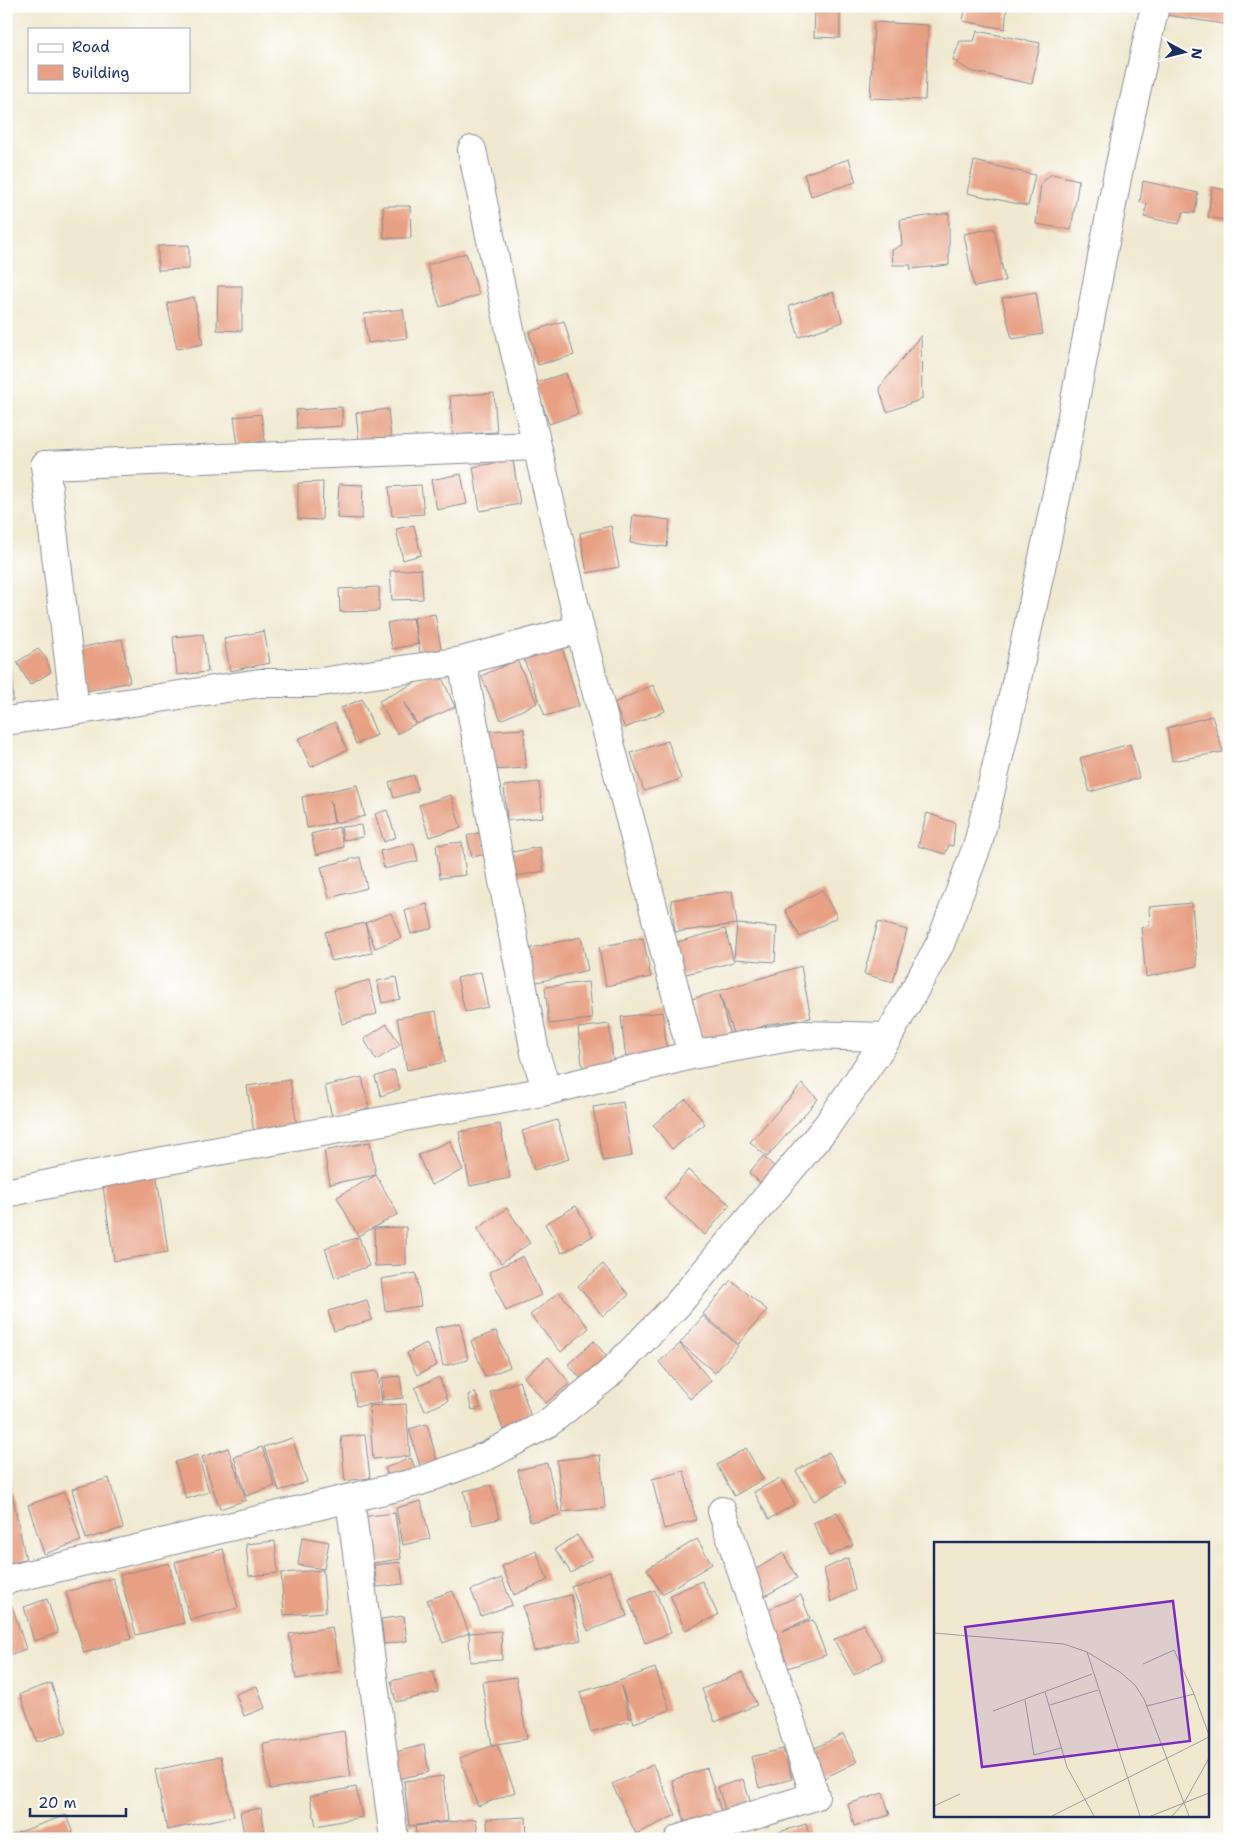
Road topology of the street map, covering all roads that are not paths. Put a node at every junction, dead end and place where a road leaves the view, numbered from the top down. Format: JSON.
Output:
{"nodes":[{"id":1,"x":1155,"y":6,"type":"edge"},
{"id":2,"x":472,"y":150,"type":"dead end"},
{"id":3,"x":537,"y":446,"type":"junction"},
{"id":4,"x":580,"y":629,"type":"junction"},
{"id":5,"x":462,"y":661,"type":"junction"},
{"id":6,"x":75,"y":709,"type":"junction"},
{"id":7,"x":6,"y":721,"type":"edge"},
{"id":8,"x":888,"y":1037,"type":"junction"},
{"id":9,"x":692,"y":1054,"type":"junction"},
{"id":10,"x":547,"y":1091,"type":"junction"},
{"id":11,"x":6,"y":1193,"type":"edge"},
{"id":12,"x":350,"y":1499,"type":"junction"},
{"id":13,"x":722,"y":1511,"type":"dead end"},
{"id":14,"x":6,"y":1580,"type":"edge"},
{"id":15,"x":394,"y":1839,"type":"edge"},
{"id":16,"x":679,"y":1839,"type":"edge"}],
"edges":[{"from":1,"to":8,"type":"street"},
{"from":2,"to":3,"type":"street"},
{"from":3,"to":4,"type":"street"},
{"from":3,"to":6,"type":"street"},
{"from":4,"to":5,"type":"street"},
{"from":4,"to":9,"type":"street"},
{"from":5,"to":6,"type":"street"},
{"from":5,"to":10,"type":"street"},
{"from":6,"to":7,"type":"street"},
{"from":8,"to":9,"type":"street"},
{"from":8,"to":12,"type":"street"},
{"from":9,"to":10,"type":"street"},
{"from":10,"to":11,"type":"street"},
{"from":12,"to":14,"type":"street"},
{"from":12,"to":15,"type":"street"},
{"from":13,"to":16,"type":"street"}]}
